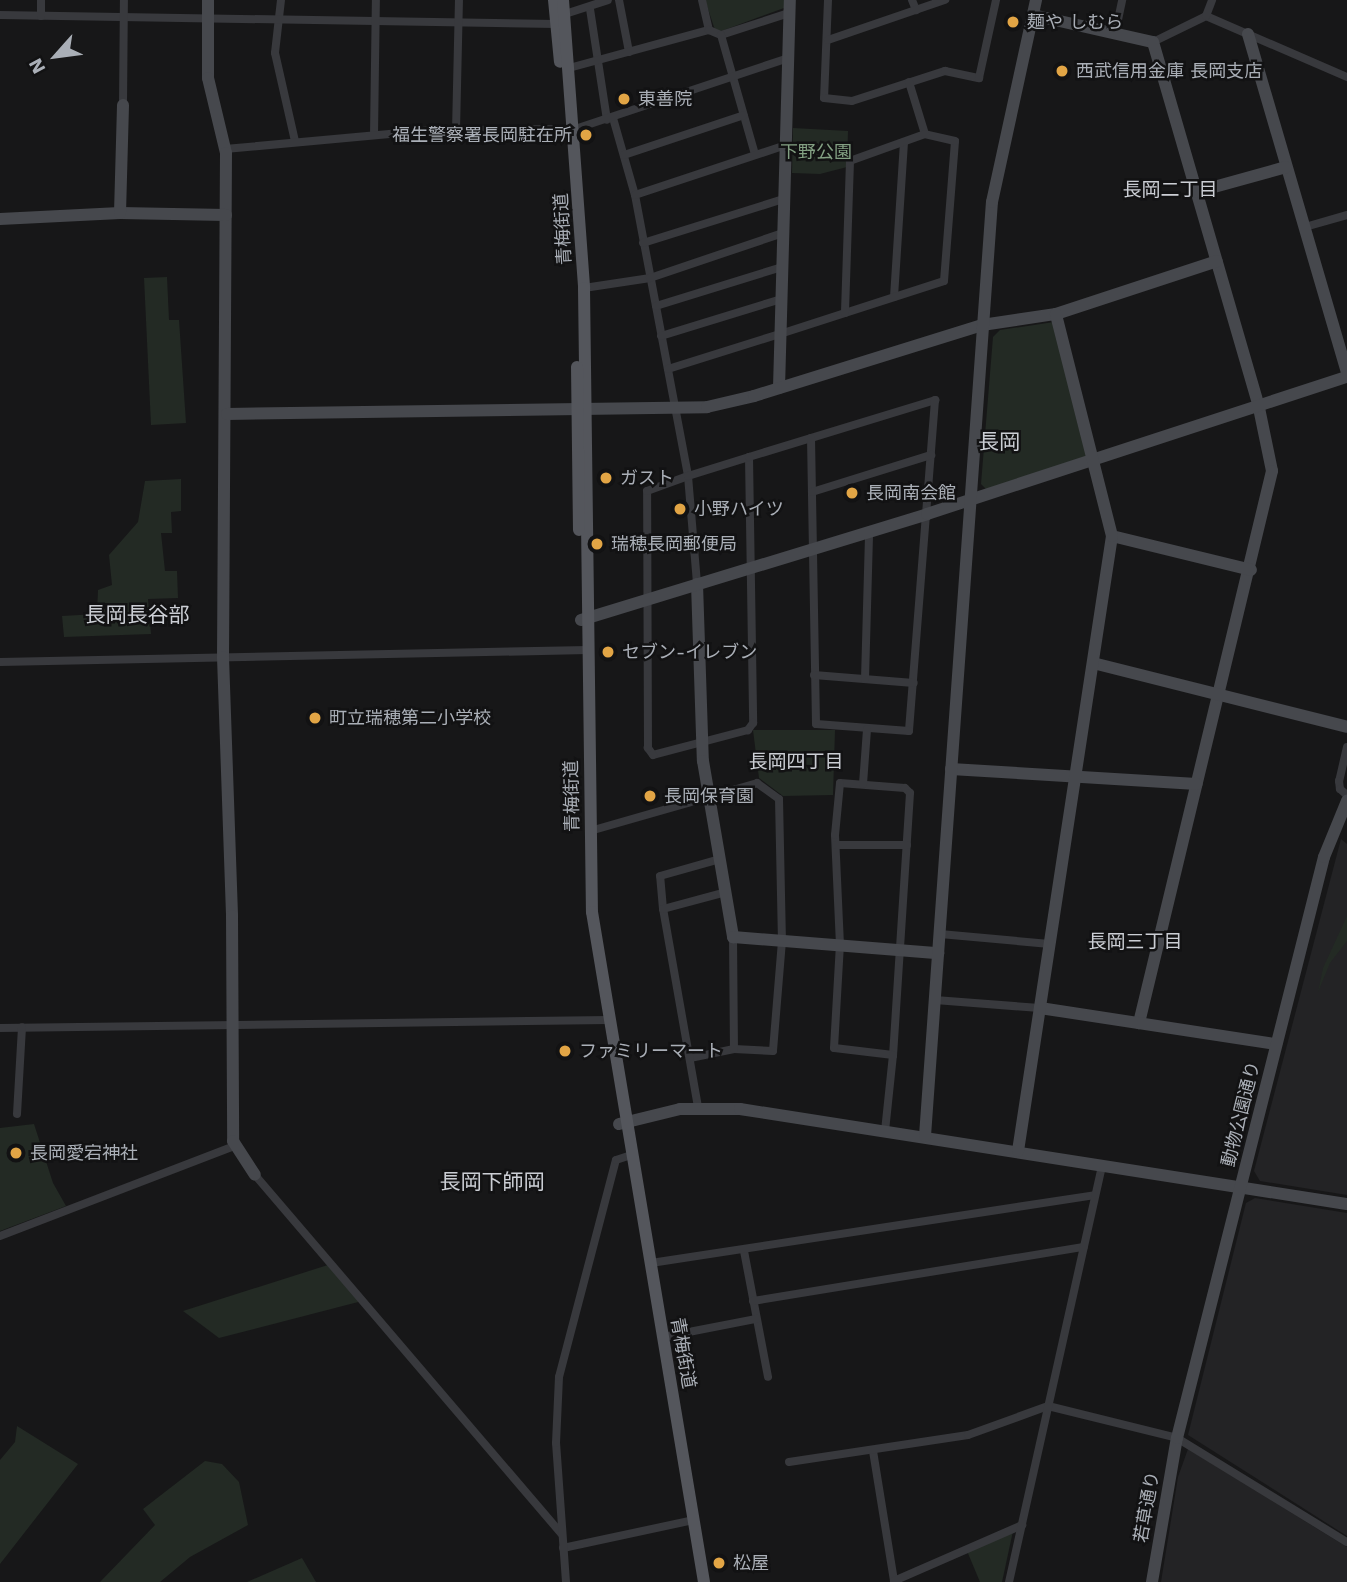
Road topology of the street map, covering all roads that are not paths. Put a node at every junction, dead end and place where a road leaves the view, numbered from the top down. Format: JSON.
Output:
{"nodes":[{"id":1,"x":41,"y":0,"type":"edge"},
{"id":2,"x":124,"y":0,"type":"edge"},
{"id":3,"x":208,"y":0,"type":"edge"},
{"id":4,"x":281,"y":0,"type":"edge"},
{"id":5,"x":376,"y":0,"type":"edge"},
{"id":6,"x":459,"y":0,"type":"edge"},
{"id":7,"x":554,"y":0,"type":"edge"},
{"id":8,"x":563,"y":0,"type":"edge"},
{"id":9,"x":608,"y":0,"type":"edge"},
{"id":10,"x":619,"y":0,"type":"edge"},
{"id":11,"x":702,"y":0,"type":"edge"},
{"id":12,"x":828,"y":0,"type":"edge"},
{"id":13,"x":912,"y":0,"type":"edge"},
{"id":14,"x":945,"y":0,"type":"edge"},
{"id":15,"x":996,"y":0,"type":"edge"},
{"id":16,"x":1036,"y":0,"type":"edge"},
{"id":17,"x":1122,"y":0,"type":"edge"},
{"id":18,"x":1212,"y":0,"type":"edge"},
{"id":19,"x":789,"y":6,"type":"edge"},
{"id":20,"x":590,"y":9,"type":"junction"},
{"id":21,"x":916,"y":10,"type":"junction"},
{"id":22,"x":0,"y":15,"type":"edge"},
{"id":23,"x":1033,"y":15,"type":"junction"},
{"id":24,"x":41,"y":16,"type":"junction"},
{"id":25,"x":123,"y":16,"type":"junction"},
{"id":26,"x":1206,"y":16,"type":"junction"},
{"id":27,"x":207,"y":18,"type":"junction"},
{"id":28,"x":561,"y":19,"type":"junction"},
{"id":29,"x":279,"y":20,"type":"junction"},
{"id":30,"x":376,"y":22,"type":"junction"},
{"id":31,"x":459,"y":23,"type":"junction"},
{"id":32,"x":709,"y":30,"type":"junction"},
{"id":33,"x":1115,"y":34,"type":"junction"},
{"id":34,"x":1248,"y":34,"type":"junction"},
{"id":35,"x":721,"y":35,"type":"junction"},
{"id":36,"x":828,"y":40,"type":"junction"},
{"id":37,"x":1153,"y":42,"type":"junction"},
{"id":38,"x":629,"y":52,"type":"junction"},
{"id":39,"x":789,"y":58,"type":"junction"},
{"id":40,"x":596,"y":61,"type":"junction"},
{"id":41,"x":569,"y":68,"type":"junction"},
{"id":42,"x":732,"y":74,"type":"junction"},
{"id":43,"x":1347,"y":77,"type":"edge"},
{"id":44,"x":909,"y":82,"type":"junction"},
{"id":45,"x":123,"y":106,"type":"joint"},
{"id":46,"x":744,"y":116,"type":"junction"},
{"id":47,"x":610,"y":119,"type":"junction"},
{"id":48,"x":571,"y":129,"type":"junction"},
{"id":49,"x":456,"y":131,"type":"junction"},
{"id":50,"x":925,"y":134,"type":"junction"},
{"id":51,"x":374,"y":135,"type":"junction"},
{"id":52,"x":295,"y":141,"type":"junction"},
{"id":53,"x":904,"y":142,"type":"junction"},
{"id":54,"x":786,"y":145,"type":"junction"},
{"id":55,"x":225,"y":149,"type":"junction"},
{"id":56,"x":624,"y":155,"type":"junction"},
{"id":57,"x":755,"y":155,"type":"junction"},
{"id":58,"x":1286,"y":167,"type":"junction"},
{"id":59,"x":1196,"y":192,"type":"junction"},
{"id":60,"x":635,"y":195,"type":"junction"},
{"id":61,"x":783,"y":199,"type":"junction"},
{"id":62,"x":120,"y":213,"type":"junction"},
{"id":63,"x":226,"y":215,"type":"junction"},
{"id":64,"x":1347,"y":215,"type":"edge"},
{"id":65,"x":0,"y":219,"type":"edge"},
{"id":66,"x":1305,"y":227,"type":"junction"},
{"id":67,"x":783,"y":233,"type":"junction"},
{"id":68,"x":643,"y":243,"type":"junction"},
{"id":69,"x":1217,"y":261,"type":"junction"},
{"id":70,"x":782,"y":267,"type":"junction"},
{"id":71,"x":650,"y":278,"type":"junction"},
{"id":72,"x":584,"y":288,"type":"junction"},
{"id":73,"x":894,"y":297,"type":"junction"},
{"id":74,"x":781,"y":299,"type":"junction"},
{"id":75,"x":656,"y":306,"type":"junction"},
{"id":76,"x":845,"y":313,"type":"junction"},
{"id":77,"x":1056,"y":314,"type":"junction"},
{"id":78,"x":982,"y":325,"type":"junction"},
{"id":79,"x":780,"y":334,"type":"junction"},
{"id":80,"x":661,"y":336,"type":"junction"},
{"id":81,"x":668,"y":369,"type":"junction"},
{"id":82,"x":1347,"y":374,"type":"edge"},
{"id":83,"x":779,"y":388,"type":"junction"},
{"id":84,"x":1259,"y":408,"type":"junction"},
{"id":85,"x":675,"y":409,"type":"junction"},
{"id":86,"x":582,"y":411,"type":"junction"},
{"id":87,"x":227,"y":414,"type":"junction"},
{"id":88,"x":810,"y":438,"type":"junction"},
{"id":89,"x":931,"y":455,"type":"junction"},
{"id":90,"x":749,"y":457,"type":"junction"},
{"id":91,"x":1093,"y":460,"type":"junction"},
{"id":92,"x":688,"y":476,"type":"junction"},
{"id":93,"x":812,"y":492,"type":"junction"},
{"id":94,"x":969,"y":499,"type":"junction"},
{"id":95,"x":927,"y":514,"type":"junction"},
{"id":96,"x":869,"y":532,"type":"junction"},
{"id":97,"x":1112,"y":536,"type":"junction"},
{"id":98,"x":812,"y":549,"type":"junction"},
{"id":99,"x":750,"y":568,"type":"junction"},
{"id":100,"x":1251,"y":570,"type":"junction"},
{"id":101,"x":697,"y":584,"type":"junction"},
{"id":102,"x":647,"y":600,"type":"junction"},
{"id":103,"x":585,"y":619,"type":"junction"},
{"id":104,"x":585,"y":650,"type":"junction"},
{"id":105,"x":223,"y":657,"type":"junction"},
{"id":106,"x":0,"y":662,"type":"edge"},
{"id":107,"x":1093,"y":663,"type":"junction"},
{"id":108,"x":814,"y":675,"type":"junction"},
{"id":109,"x":865,"y":679,"type":"junction"},
{"id":110,"x":914,"y":683,"type":"junction"},
{"id":111,"x":1220,"y":694,"type":"junction"},
{"id":112,"x":1347,"y":727,"type":"edge"},
{"id":113,"x":867,"y":729,"type":"junction"},
{"id":114,"x":702,"y":742,"type":"junction"},
{"id":115,"x":1347,"y":747,"type":"edge"},
{"id":116,"x":951,"y":769,"type":"junction"},
{"id":117,"x":1075,"y":776,"type":"junction"},
{"id":118,"x":863,"y":784,"type":"junction"},
{"id":119,"x":1197,"y":784,"type":"junction"},
{"id":120,"x":1347,"y":795,"type":"edge"},
{"id":121,"x":709,"y":797,"type":"junction"},
{"id":122,"x":1347,"y":801,"type":"edge"},
{"id":123,"x":590,"y":831,"type":"junction"},
{"id":124,"x":836,"y":845,"type":"junction"},
{"id":125,"x":907,"y":845,"type":"junction"},
{"id":126,"x":720,"y":859,"type":"junction"},
{"id":127,"x":726,"y":892,"type":"junction"},
{"id":128,"x":663,"y":909,"type":"junction"},
{"id":129,"x":940,"y":934,"type":"junction"},
{"id":130,"x":733,"y":937,"type":"junction"},
{"id":131,"x":782,"y":941,"type":"junction"},
{"id":132,"x":1049,"y":944,"type":"junction"},
{"id":133,"x":840,"y":945,"type":"junction"},
{"id":134,"x":897,"y":950,"type":"junction"},
{"id":135,"x":938,"y":953,"type":"junction"},
{"id":136,"x":935,"y":1000,"type":"junction"},
{"id":137,"x":1040,"y":1007,"type":"junction"},
{"id":138,"x":605,"y":1021,"type":"junction"},
{"id":139,"x":1139,"y":1023,"type":"junction"},
{"id":140,"x":233,"y":1026,"type":"junction"},
{"id":141,"x":0,"y":1027,"type":"edge"},
{"id":142,"x":22,"y":1027,"type":"junction"},
{"id":143,"x":1276,"y":1044,"type":"junction"},
{"id":144,"x":734,"y":1049,"type":"junction"},
{"id":145,"x":893,"y":1055,"type":"junction"},
{"id":146,"x":690,"y":1058,"type":"junction"},
{"id":147,"x":698,"y":1107,"type":"junction"},
{"id":148,"x":17,"y":1114,"type":"dead end"},
{"id":149,"x":622,"y":1123,"type":"junction"},
{"id":150,"x":885,"y":1131,"type":"junction"},
{"id":151,"x":925,"y":1136,"type":"junction"},
{"id":152,"x":234,"y":1146,"type":"junction"},
{"id":153,"x":1018,"y":1151,"type":"junction"},
{"id":154,"x":628,"y":1155,"type":"junction"},
{"id":155,"x":1102,"y":1164,"type":"junction"},
{"id":156,"x":255,"y":1175,"type":"joint"},
{"id":157,"x":1241,"y":1186,"type":"junction"},
{"id":158,"x":1095,"y":1195,"type":"junction"},
{"id":159,"x":1347,"y":1204,"type":"edge"},
{"id":160,"x":0,"y":1236,"type":"edge"},
{"id":161,"x":1084,"y":1247,"type":"junction"},
{"id":162,"x":744,"y":1251,"type":"junction"},
{"id":163,"x":651,"y":1263,"type":"junction"},
{"id":164,"x":753,"y":1301,"type":"junction"},
{"id":165,"x":756,"y":1319,"type":"junction"},
{"id":166,"x":663,"y":1337,"type":"junction"},
{"id":167,"x":768,"y":1377,"type":"dead end"},
{"id":168,"x":1048,"y":1406,"type":"junction"},
{"id":169,"x":1177,"y":1438,"type":"junction"},
{"id":170,"x":873,"y":1451,"type":"junction"},
{"id":171,"x":789,"y":1462,"type":"dead end"},
{"id":172,"x":690,"y":1521,"type":"junction"},
{"id":173,"x":1022,"y":1525,"type":"junction"},
{"id":174,"x":562,"y":1534,"type":"junction"},
{"id":175,"x":1347,"y":1542,"type":"edge"},
{"id":176,"x":563,"y":1548,"type":"junction"},
{"id":177,"x":566,"y":1582,"type":"edge"},
{"id":178,"x":696,"y":1582,"type":"edge"},
{"id":179,"x":704,"y":1582,"type":"edge"},
{"id":180,"x":1009,"y":1582,"type":"edge"},
{"id":181,"x":1153,"y":1582,"type":"edge"}],
"edges":[{"from":1,"to":24,"type":"street"},
{"from":2,"to":25,"type":"street"},
{"from":3,"to":27,"type":"street"},
{"from":4,"to":29,"type":"street"},
{"from":5,"to":30,"type":"street"},
{"from":6,"to":31,"type":"street"},
{"from":7,"to":28,"type":"main road","name":"青梅街道"},
{"from":8,"to":28,"type":"main road","name":"青梅街道"},
{"from":9,"to":20,"type":"street"},
{"from":10,"to":38,"type":"street"},
{"from":11,"to":32,"type":"street"},
{"from":12,"to":36,"type":"street"},
{"from":13,"to":21,"type":"street"},
{"from":14,"to":21,"type":"street"},
{"from":15,"to":44,"type":"street"},
{"from":16,"to":23,"type":"street"},
{"from":17,"to":33,"type":"street"},
{"from":18,"to":26,"type":"street"},
{"from":19,"to":35,"type":"street"},
{"from":19,"to":39,"type":"street"},
{"from":20,"to":28,"type":"street"},
{"from":20,"to":40,"type":"street"},
{"from":21,"to":36,"type":"street"},
{"from":22,"to":24,"type":"street"},
{"from":23,"to":33,"type":"street"},
{"from":23,"to":78,"type":"street"},
{"from":24,"to":25,"type":"street"},
{"from":25,"to":27,"type":"street"},
{"from":25,"to":45,"type":"street"},
{"from":26,"to":34,"type":"street"},
{"from":26,"to":37,"type":"street"},
{"from":27,"to":29,"type":"street"},
{"from":27,"to":55,"type":"street"},
{"from":28,"to":31,"type":"street"},
{"from":28,"to":41,"type":"main road","name":"青梅街道"},
{"from":28,"to":48,"type":"main road","name":"青梅街道"},
{"from":29,"to":30,"type":"street"},
{"from":29,"to":52,"type":"street"},
{"from":30,"to":31,"type":"street"},
{"from":30,"to":51,"type":"street"},
{"from":31,"to":49,"type":"street"},
{"from":32,"to":35,"type":"street"},
{"from":32,"to":38,"type":"street"},
{"from":33,"to":37,"type":"street"},
{"from":34,"to":43,"type":"street"},
{"from":34,"to":58,"type":"street"},
{"from":35,"to":42,"type":"street"},
{"from":36,"to":44,"type":"street"},
{"from":37,"to":59,"type":"street"},
{"from":38,"to":40,"type":"street"},
{"from":39,"to":42,"type":"street"},
{"from":39,"to":54,"type":"street"},
{"from":40,"to":41,"type":"street"},
{"from":40,"to":47,"type":"street"},
{"from":41,"to":48,"type":"main road","name":"青梅街道"},
{"from":42,"to":46,"type":"street"},
{"from":42,"to":47,"type":"street"},
{"from":44,"to":50,"type":"street"},
{"from":45,"to":62,"type":"street"},
{"from":46,"to":56,"type":"street"},
{"from":46,"to":57,"type":"street"},
{"from":47,"to":48,"type":"street"},
{"from":47,"to":56,"type":"street"},
{"from":48,"to":49,"type":"street"},
{"from":48,"to":72,"type":"main road","name":"青梅街道"},
{"from":48,"to":86,"type":"main road","name":"青梅街道"},
{"from":49,"to":51,"type":"street"},
{"from":50,"to":53,"type":"street"},
{"from":50,"to":73,"type":"street"},
{"from":51,"to":52,"type":"street"},
{"from":52,"to":55,"type":"street"},
{"from":53,"to":73,"type":"street"},
{"from":53,"to":76,"type":"street"},
{"from":54,"to":57,"type":"street"},
{"from":54,"to":61,"type":"street"},
{"from":55,"to":63,"type":"street"},
{"from":56,"to":60,"type":"street"},
{"from":57,"to":60,"type":"street"},
{"from":58,"to":59,"type":"street"},
{"from":58,"to":66,"type":"street"},
{"from":59,"to":69,"type":"street"},
{"from":60,"to":68,"type":"street"},
{"from":61,"to":67,"type":"street"},
{"from":61,"to":68,"type":"street"},
{"from":62,"to":63,"type":"street"},
{"from":62,"to":65,"type":"street"},
{"from":63,"to":87,"type":"street"},
{"from":64,"to":66,"type":"street"},
{"from":66,"to":82,"type":"street"},
{"from":67,"to":70,"type":"street"},
{"from":67,"to":71,"type":"street"},
{"from":68,"to":71,"type":"street"},
{"from":69,"to":77,"type":"street"},
{"from":69,"to":84,"type":"street"},
{"from":70,"to":74,"type":"street"},
{"from":70,"to":75,"type":"street"},
{"from":71,"to":72,"type":"street"},
{"from":71,"to":75,"type":"street"},
{"from":72,"to":86,"type":"main road","name":"青梅街道"},
{"from":73,"to":76,"type":"street"},
{"from":74,"to":79,"type":"street"},
{"from":74,"to":80,"type":"street"},
{"from":75,"to":80,"type":"street"},
{"from":76,"to":79,"type":"street"},
{"from":77,"to":78,"type":"street"},
{"from":77,"to":91,"type":"street"},
{"from":78,"to":83,"type":"street"},
{"from":78,"to":94,"type":"street"},
{"from":79,"to":81,"type":"street"},
{"from":79,"to":83,"type":"street"},
{"from":80,"to":81,"type":"street"},
{"from":81,"to":85,"type":"street"},
{"from":82,"to":84,"type":"street"},
{"from":83,"to":85,"type":"street"},
{"from":84,"to":91,"type":"street"},
{"from":84,"to":100,"type":"street"},
{"from":85,"to":86,"type":"street"},
{"from":85,"to":92,"type":"street"},
{"from":86,"to":87,"type":"street"},
{"from":86,"to":103,"type":"main road","name":"青梅街道"},
{"from":87,"to":105,"type":"street"},
{"from":88,"to":89,"type":"street"},
{"from":88,"to":90,"type":"street"},
{"from":88,"to":93,"type":"street"},
{"from":89,"to":93,"type":"street"},
{"from":89,"to":95,"type":"street"},
{"from":90,"to":92,"type":"street"},
{"from":90,"to":99,"type":"street"},
{"from":91,"to":94,"type":"street"},
{"from":91,"to":97,"type":"street"},
{"from":92,"to":101,"type":"street"},
{"from":92,"to":102,"type":"street"},
{"from":93,"to":98,"type":"street"},
{"from":94,"to":95,"type":"street"},
{"from":94,"to":116,"type":"street"},
{"from":95,"to":96,"type":"street"},
{"from":95,"to":110,"type":"street"},
{"from":96,"to":98,"type":"street"},
{"from":96,"to":109,"type":"street"},
{"from":97,"to":100,"type":"street"},
{"from":97,"to":107,"type":"street"},
{"from":98,"to":99,"type":"street"},
{"from":98,"to":108,"type":"street"},
{"from":99,"to":101,"type":"street"},
{"from":99,"to":114,"type":"street"},
{"from":100,"to":111,"type":"street"},
{"from":101,"to":102,"type":"street"},
{"from":101,"to":114,"type":"street"},
{"from":102,"to":103,"type":"street"},
{"from":102,"to":114,"type":"street"},
{"from":103,"to":104,"type":"main road","name":"青梅街道"},
{"from":104,"to":105,"type":"street"},
{"from":104,"to":123,"type":"main road","name":"青梅街道"},
{"from":104,"to":138,"type":"main road","name":"青梅街道"},
{"from":105,"to":106,"type":"street"},
{"from":105,"to":140,"type":"street"},
{"from":107,"to":111,"type":"street"},
{"from":107,"to":117,"type":"street"},
{"from":108,"to":109,"type":"street"},
{"from":108,"to":113,"type":"street"},
{"from":109,"to":110,"type":"street"},
{"from":110,"to":113,"type":"street"},
{"from":111,"to":112,"type":"street"},
{"from":111,"to":119,"type":"street"},
{"from":113,"to":118,"type":"street"},
{"from":114,"to":121,"type":"street"},
{"from":115,"to":120,"type":"street"},
{"from":116,"to":117,"type":"street"},
{"from":116,"to":129,"type":"street"},
{"from":117,"to":119,"type":"street"},
{"from":117,"to":132,"type":"street"},
{"from":118,"to":124,"type":"street"},
{"from":118,"to":125,"type":"street"},
{"from":119,"to":139,"type":"street"},
{"from":121,"to":123,"type":"street"},
{"from":121,"to":126,"type":"street"},
{"from":121,"to":131,"type":"street"},
{"from":122,"to":143,"type":"street","name":"動物公園通り"},
{"from":123,"to":138,"type":"main road","name":"青梅街道"},
{"from":124,"to":125,"type":"street"},
{"from":124,"to":133,"type":"street"},
{"from":125,"to":134,"type":"street"},
{"from":126,"to":127,"type":"street"},
{"from":126,"to":128,"type":"street"},
{"from":127,"to":128,"type":"street"},
{"from":127,"to":130,"type":"street"},
{"from":128,"to":146,"type":"street"},
{"from":129,"to":132,"type":"street"},
{"from":129,"to":135,"type":"street"},
{"from":130,"to":131,"type":"street"},
{"from":130,"to":144,"type":"street"},
{"from":131,"to":133,"type":"street"},
{"from":131,"to":144,"type":"street"},
{"from":132,"to":137,"type":"street"},
{"from":133,"to":134,"type":"street"},
{"from":133,"to":145,"type":"street"},
{"from":134,"to":135,"type":"street"},
{"from":134,"to":145,"type":"street"},
{"from":135,"to":136,"type":"street"},
{"from":136,"to":137,"type":"street"},
{"from":136,"to":151,"type":"street"},
{"from":137,"to":139,"type":"street"},
{"from":137,"to":153,"type":"street"},
{"from":138,"to":140,"type":"street"},
{"from":138,"to":149,"type":"main road","name":"青梅街道"},
{"from":139,"to":143,"type":"street"},
{"from":140,"to":142,"type":"street"},
{"from":140,"to":152,"type":"street"},
{"from":141,"to":142,"type":"street"},
{"from":142,"to":148,"type":"street"},
{"from":143,"to":157,"type":"street","name":"動物公園通り"},
{"from":144,"to":146,"type":"street"},
{"from":145,"to":150,"type":"street"},
{"from":146,"to":147,"type":"street"},
{"from":147,"to":149,"type":"street"},
{"from":147,"to":150,"type":"street"},
{"from":149,"to":154,"type":"main road","name":"青梅街道"},
{"from":150,"to":151,"type":"street"},
{"from":151,"to":153,"type":"street"},
{"from":152,"to":156,"type":"street"},
{"from":152,"to":160,"type":"street"},
{"from":153,"to":155,"type":"street"},
{"from":154,"to":163,"type":"main road","name":"青梅街道"},
{"from":154,"to":172,"type":"main road","name":"青梅街道"},
{"from":154,"to":174,"type":"street"},
{"from":155,"to":157,"type":"street"},
{"from":155,"to":158,"type":"street"},
{"from":156,"to":174,"type":"street"},
{"from":157,"to":159,"type":"street"},
{"from":157,"to":169,"type":"street","name":"動物公園通り"},
{"from":158,"to":161,"type":"street"},
{"from":158,"to":162,"type":"street"},
{"from":161,"to":164,"type":"street"},
{"from":161,"to":168,"type":"street"},
{"from":162,"to":163,"type":"street"},
{"from":162,"to":164,"type":"street"},
{"from":163,"to":166,"type":"main road","name":"青梅街道"},
{"from":164,"to":165,"type":"street"},
{"from":165,"to":166,"type":"street"},
{"from":165,"to":167,"type":"street"},
{"from":166,"to":172,"type":"main road","name":"青梅街道"},
{"from":168,"to":169,"type":"street"},
{"from":168,"to":170,"type":"street"},
{"from":168,"to":173,"type":"street"},
{"from":169,"to":175,"type":"street"},
{"from":169,"to":181,"type":"street","name":"若草通り"},
{"from":170,"to":171,"type":"street"},
{"from":170,"to":173,"type":"street"},
{"from":172,"to":176,"type":"street"},
{"from":172,"to":178,"type":"main road","name":"青梅街道"},
{"from":172,"to":179,"type":"main road","name":"青梅街道"},
{"from":173,"to":180,"type":"street"},
{"from":174,"to":176,"type":"street"},
{"from":176,"to":177,"type":"street"}]}
